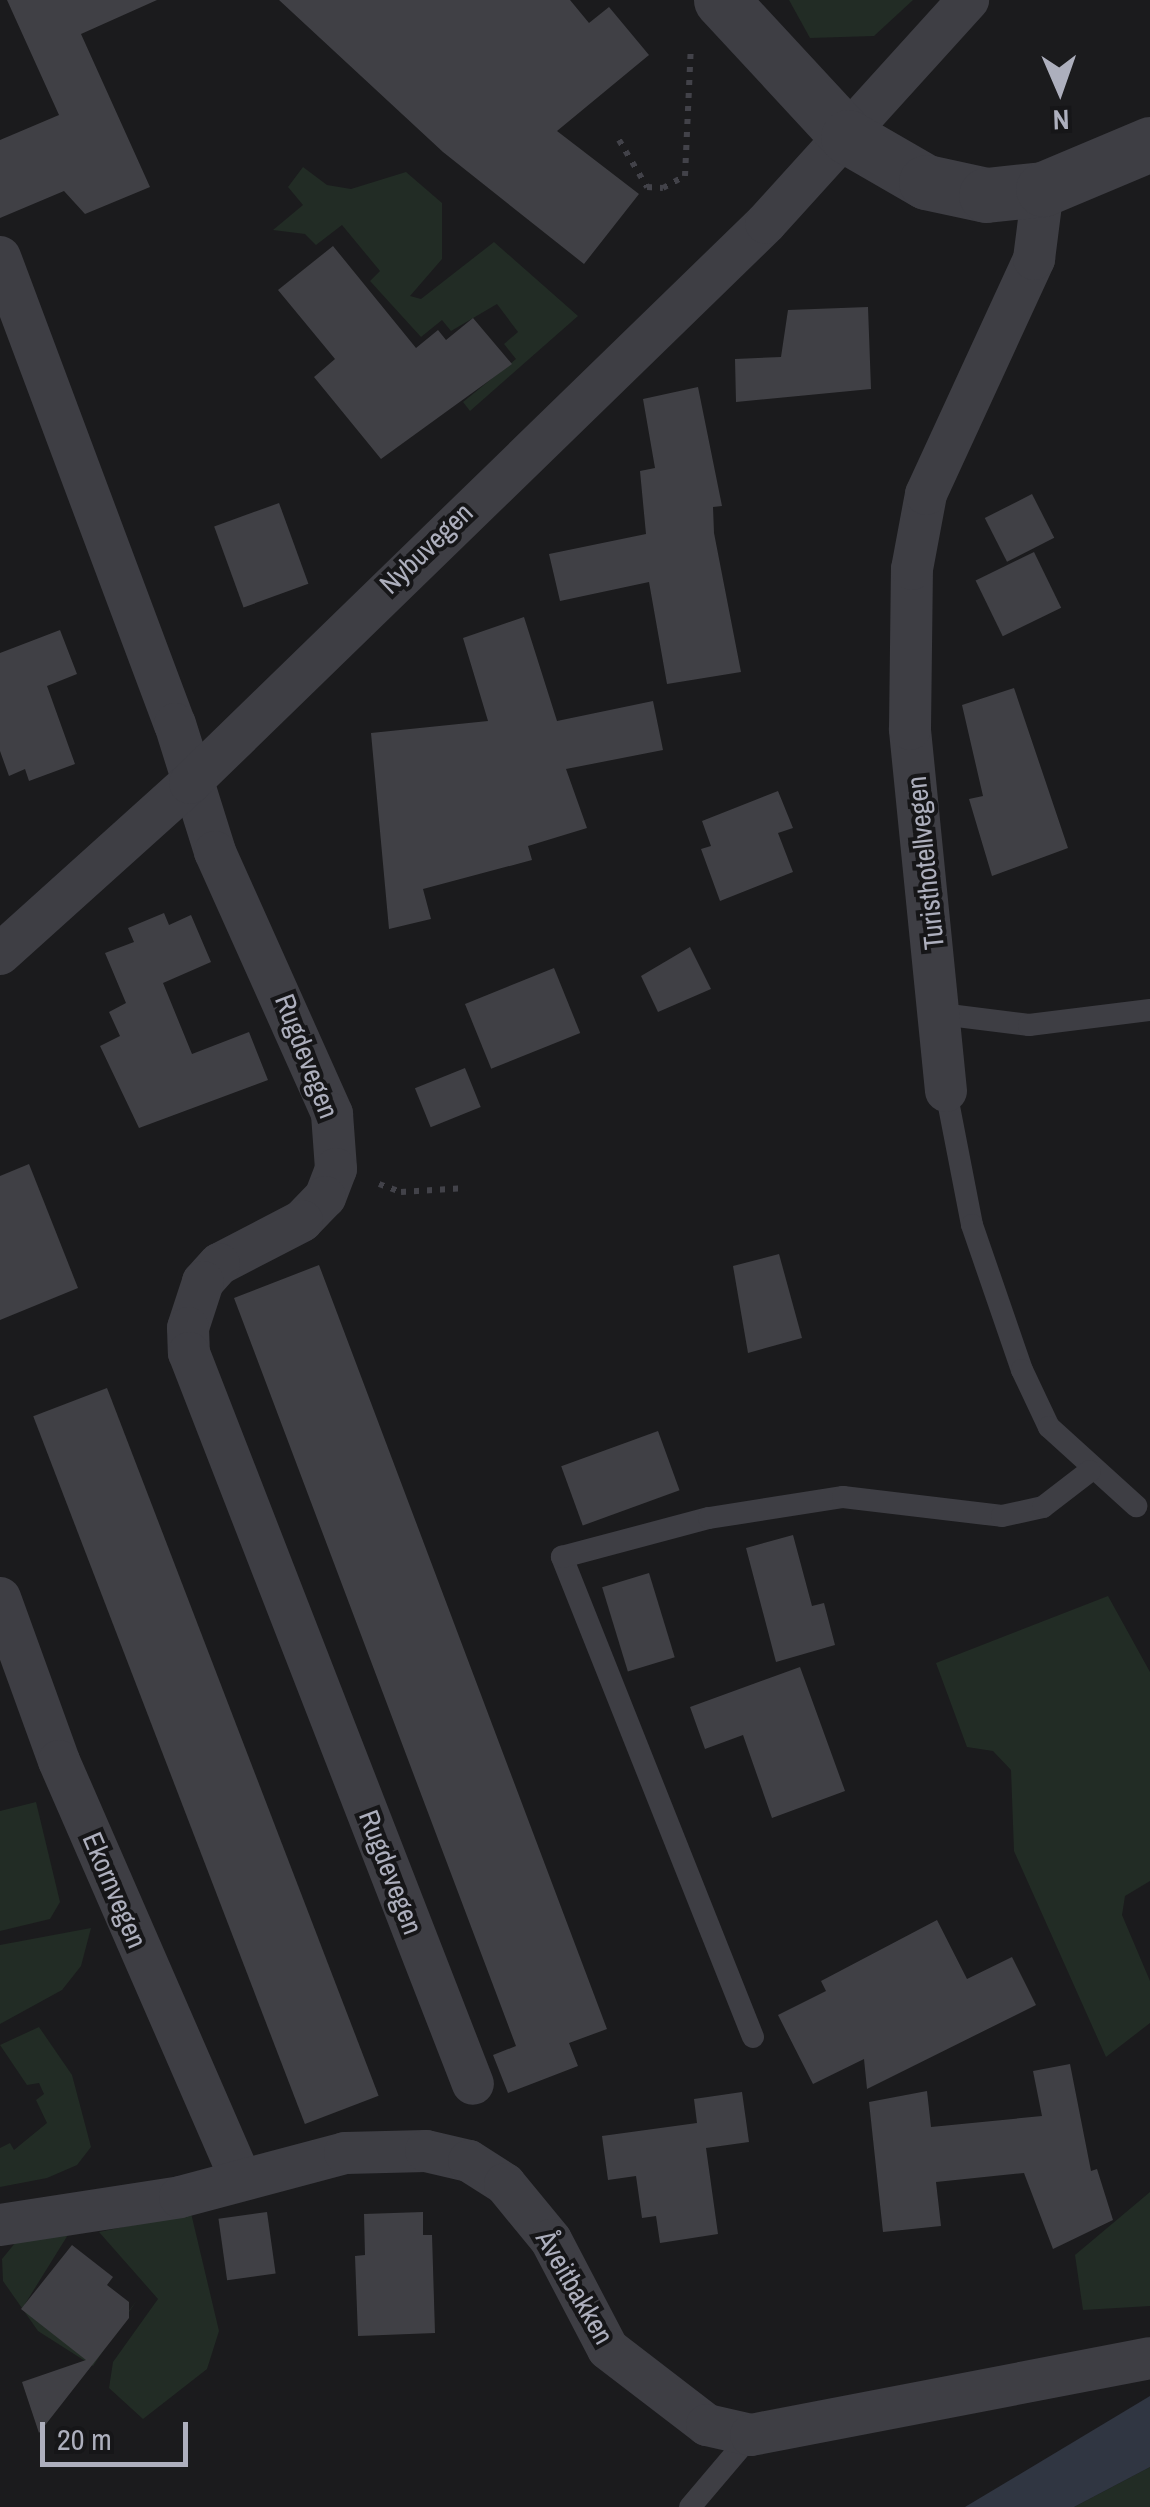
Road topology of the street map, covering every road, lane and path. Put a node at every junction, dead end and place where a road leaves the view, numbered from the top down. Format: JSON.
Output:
{"nodes":[{"id":1,"x":968,"y":0,"type":"edge"},
{"id":2,"x":707,"y":15,"type":"edge"},
{"id":3,"x":848,"y":136,"type":"junction"},
{"id":4,"x":619,"y":140,"type":"dead end"},
{"id":5,"x":1150,"y":144,"type":"edge"},
{"id":6,"x":1043,"y":189,"type":"junction"},
{"id":7,"x":0,"y":257,"type":"edge"},
{"id":8,"x":190,"y":783,"type":"junction"},
{"id":9,"x":0,"y":954,"type":"edge"},
{"id":10,"x":1150,"y":1010,"type":"edge"},
{"id":11,"x":941,"y":1014,"type":"junction"},
{"id":12,"x":946,"y":1091,"type":"joint"},
{"id":13,"x":336,"y":1168,"type":"junction"},
{"id":14,"x":466,"y":1188,"type":"dead end"},
{"id":15,"x":1090,"y":1471,"type":"junction"},
{"id":16,"x":1136,"y":1506,"type":"dead end"},
{"id":17,"x":0,"y":1598,"type":"edge"},
{"id":18,"x":753,"y":2037,"type":"dead end"},
{"id":19,"x":472,"y":2084,"type":"dead end"},
{"id":20,"x":240,"y":2178,"type":"junction"},
{"id":21,"x":0,"y":2224,"type":"edge"},
{"id":22,"x":1150,"y":2358,"type":"edge"},
{"id":23,"x":752,"y":2435,"type":"junction"},
{"id":24,"x":690,"y":2507,"type":"edge"}],
"edges":[{"from":1,"to":3,"type":"street","name":"Nybuvegen"},
{"from":2,"to":3,"type":"street"},
{"from":2,"to":4,"type":"path"},
{"from":3,"to":6,"type":"street"},
{"from":3,"to":8,"type":"street","name":"Nybuvegen"},
{"from":5,"to":6,"type":"street"},
{"from":6,"to":11,"type":"street","name":"Turisthotellvegen"},
{"from":7,"to":8,"type":"street","name":"Rugdevegen"},
{"from":8,"to":9,"type":"street","name":"Nybuvegen"},
{"from":8,"to":13,"type":"street","name":"Rugdevegen"},
{"from":10,"to":11,"type":"lane"},
{"from":11,"to":12,"type":"street","name":"Turisthotellvegen"},
{"from":12,"to":15,"type":"lane","name":"Turisthotellvegen"},
{"from":13,"to":14,"type":"path"},
{"from":13,"to":19,"type":"street","name":"Rugdevegen"},
{"from":15,"to":16,"type":"lane","name":"Turisthotellvegen"},
{"from":15,"to":18,"type":"lane"},
{"from":17,"to":20,"type":"street","name":"Ekornvegen"},
{"from":20,"to":21,"type":"street","name":"Åveitbakken"},
{"from":20,"to":23,"type":"street","name":"Åveitbakken"},
{"from":22,"to":23,"type":"street","name":"Åveitbakken"},
{"from":23,"to":24,"type":"lane"}]}
